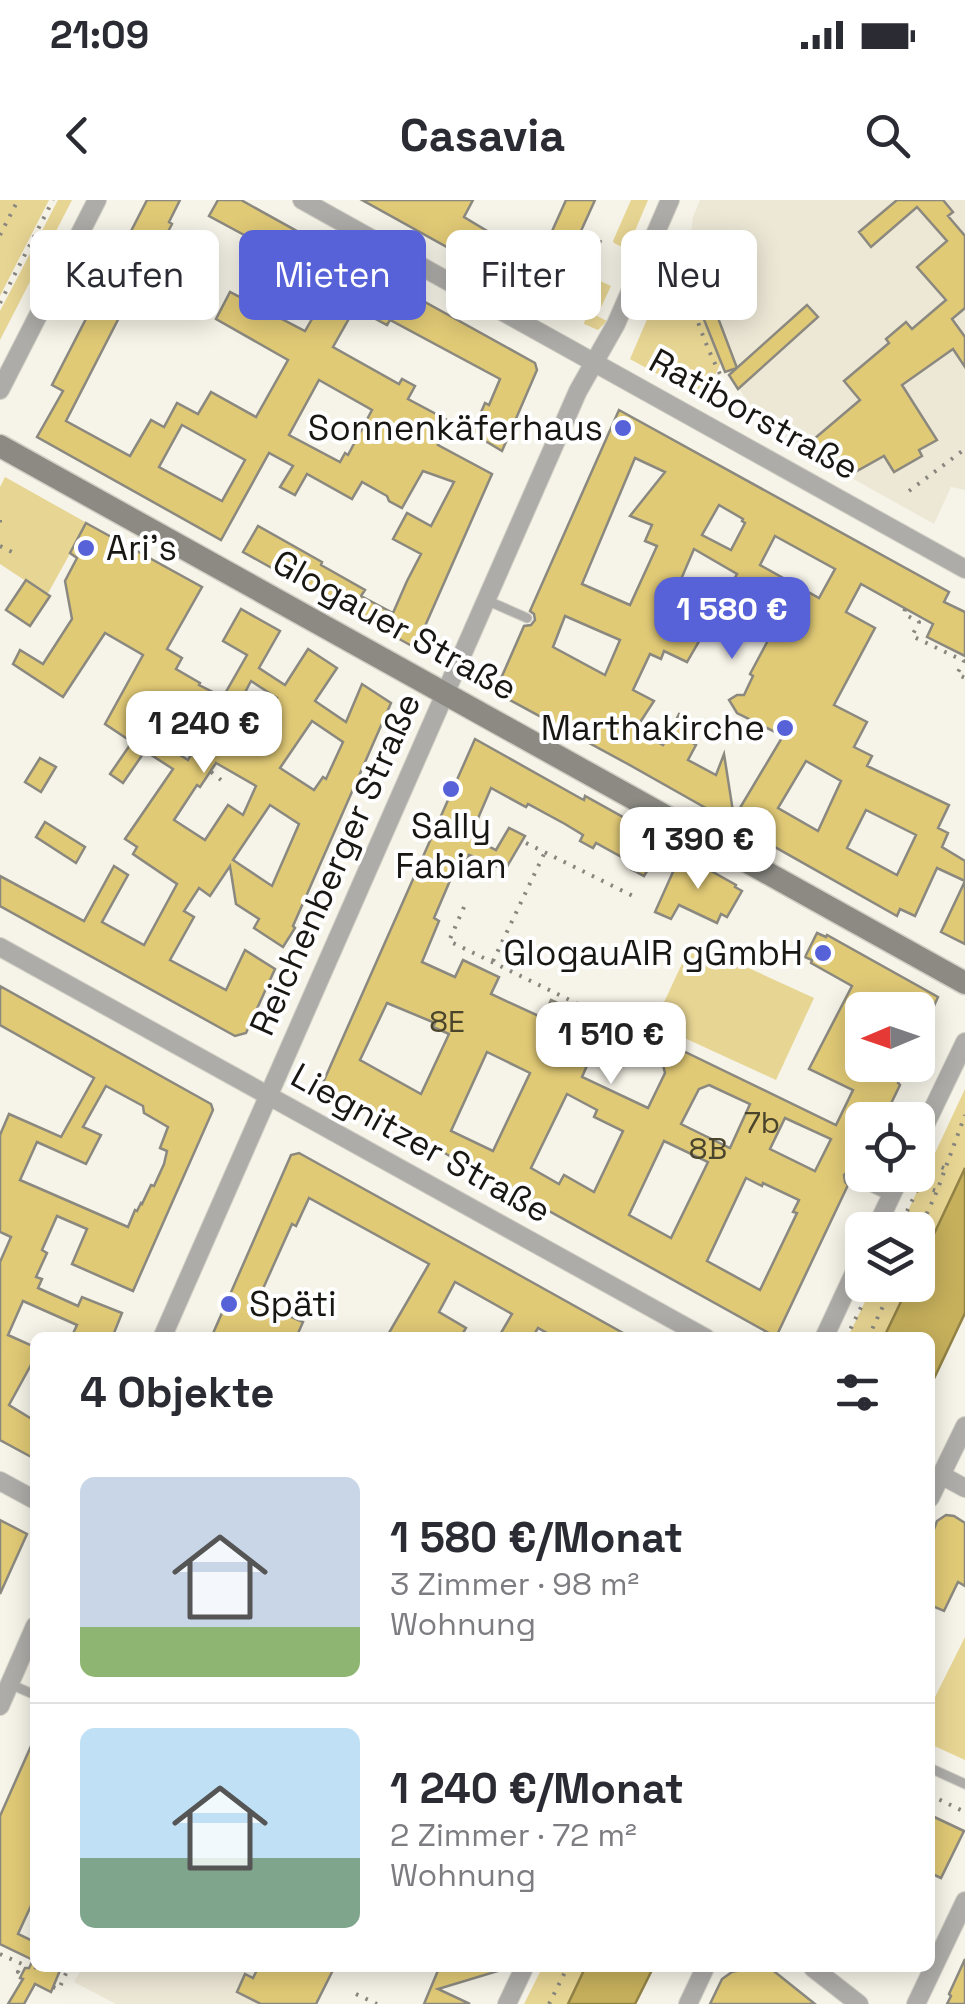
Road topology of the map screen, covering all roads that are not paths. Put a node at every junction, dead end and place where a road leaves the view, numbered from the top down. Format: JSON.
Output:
{"nodes":[{"id":1,"x":97,"y":200,"type":"edge"},
{"id":2,"x":302,"y":200,"type":"edge"},
{"id":3,"x":670,"y":200,"type":"edge"},
{"id":4,"x":595,"y":362,"type":"junction"},
{"id":5,"x":0,"y":390,"type":"edge"},
{"id":6,"x":0,"y":446,"type":"edge"},
{"id":7,"x":965,"y":569,"type":"edge"},
{"id":8,"x":486,"y":600,"type":"junction"},
{"id":9,"x":528,"y":618,"type":"dead end"},
{"id":10,"x":446,"y":694,"type":"junction"},
{"id":11,"x":0,"y":948,"type":"edge"},
{"id":12,"x":965,"y":983,"type":"edge"},
{"id":13,"x":965,"y":1042,"type":"edge"},
{"id":14,"x":268,"y":1095,"type":"junction"},
{"id":15,"x":935,"y":1105,"type":"edge"},
{"id":16,"x":881,"y":1192,"type":"edge"},
{"id":17,"x":893,"y":1192,"type":"edge"},
{"id":18,"x":891,"y":1197,"type":"junction"},
{"id":19,"x":884,"y":1212,"type":"edge"},
{"id":20,"x":845,"y":1293,"type":"edge"},
{"id":21,"x":165,"y":1332,"type":"edge"},
{"id":22,"x":695,"y":1332,"type":"edge"},
{"id":23,"x":827,"y":1332,"type":"edge"},
{"id":24,"x":965,"y":1426,"type":"edge"},
{"id":25,"x":942,"y":1475,"type":"junction"},
{"id":26,"x":0,"y":1481,"type":"edge"},
{"id":27,"x":935,"y":1488,"type":"edge"},
{"id":28,"x":965,"y":1488,"type":"edge"},
{"id":29,"x":30,"y":1497,"type":"edge"},
{"id":30,"x":30,"y":1638,"type":"edge"},
{"id":31,"x":10,"y":1684,"type":"junction"},
{"id":32,"x":30,"y":1694,"type":"edge"},
{"id":33,"x":0,"y":1706,"type":"edge"},
{"id":34,"x":935,"y":1770,"type":"edge"},
{"id":35,"x":965,"y":1784,"type":"edge"},
{"id":36,"x":965,"y":1901,"type":"edge"},
{"id":37,"x":935,"y":1964,"type":"edge"},
{"id":38,"x":522,"y":1972,"type":"edge"},
{"id":39,"x":703,"y":1972,"type":"edge"},
{"id":40,"x":818,"y":1972,"type":"edge"},
{"id":41,"x":931,"y":1972,"type":"edge"},
{"id":42,"x":506,"y":2004,"type":"edge"},
{"id":43,"x":688,"y":2004,"type":"edge"},
{"id":44,"x":859,"y":2004,"type":"edge"},
{"id":45,"x":916,"y":2004,"type":"edge"}],
"edges":[{"from":1,"to":5,"type":"street"},
{"from":2,"to":4,"type":"street","name":"Ratiborstraße"},
{"from":3,"to":4,"type":"street","name":"Reichenberger Straße"},
{"from":4,"to":7,"type":"street","name":"Ratiborstraße"},
{"from":4,"to":8,"type":"street","name":"Reichenberger Straße"},
{"from":6,"to":10,"type":"street","name":"Glogauer Straße"},
{"from":8,"to":9,"type":"lane"},
{"from":8,"to":10,"type":"street","name":"Reichenberger Straße"},
{"from":10,"to":12,"type":"street","name":"Glogauer Straße"},
{"from":10,"to":14,"type":"street","name":"Reichenberger Straße"},
{"from":11,"to":14,"type":"street","name":"Liegnitzer Straße"},
{"from":13,"to":15,"type":"street"},
{"from":14,"to":21,"type":"street","name":"Reichenberger Straße"},
{"from":14,"to":22,"type":"street","name":"Liegnitzer Straße"},
{"from":16,"to":18,"type":"lane"},
{"from":17,"to":18,"type":"street"},
{"from":18,"to":19,"type":"street"},
{"from":20,"to":23,"type":"street"},
{"from":24,"to":25,"type":"street"},
{"from":25,"to":27,"type":"street"},
{"from":25,"to":28,"type":"street"},
{"from":26,"to":29,"type":"street"},
{"from":30,"to":31,"type":"street"},
{"from":31,"to":32,"type":"lane"},
{"from":31,"to":33,"type":"street"},
{"from":34,"to":35,"type":"lane"},
{"from":36,"to":37,"type":"street"},
{"from":38,"to":42,"type":"street"},
{"from":39,"to":43,"type":"street"},
{"from":40,"to":44,"type":"street"},
{"from":41,"to":45,"type":"street"}]}
